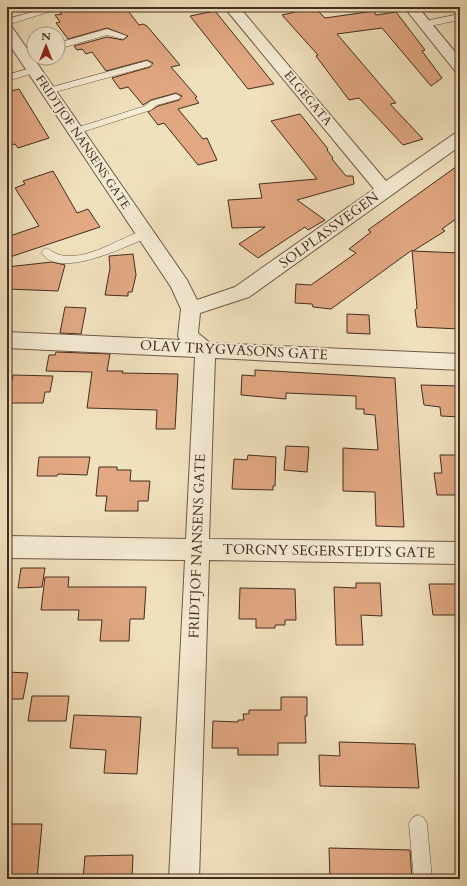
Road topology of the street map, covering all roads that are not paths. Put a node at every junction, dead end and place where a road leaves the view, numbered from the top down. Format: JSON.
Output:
{"nodes":[{"id":1,"x":60,"y":7,"type":"edge"},
{"id":2,"x":231,"y":7,"type":"edge"},
{"id":3,"x":411,"y":7,"type":"edge"},
{"id":4,"x":460,"y":17,"type":"edge"},
{"id":5,"x":7,"y":22,"type":"edge"},
{"id":6,"x":425,"y":24,"type":"junction"},
{"id":7,"x":7,"y":30,"type":"edge"},
{"id":8,"x":123,"y":36,"type":"dead end"},
{"id":9,"x":66,"y":44,"type":"edge"},
{"id":10,"x":26,"y":53,"type":"edge"},
{"id":11,"x":26,"y":63,"type":"edge"},
{"id":12,"x":147,"y":64,"type":"dead end"},
{"id":13,"x":35,"y":66,"type":"edge"},
{"id":14,"x":460,"y":68,"type":"edge"},
{"id":15,"x":7,"y":78,"type":"edge"},
{"id":16,"x":48,"y":91,"type":"junction"},
{"id":17,"x":176,"y":97,"type":"dead end"},
{"id":18,"x":76,"y":132,"type":"junction"},
{"id":19,"x":460,"y":138,"type":"edge"},
{"id":20,"x":384,"y":190,"type":"junction"},
{"id":21,"x":145,"y":234,"type":"junction"},
{"id":22,"x":46,"y":252,"type":"dead end"},
{"id":23,"x":191,"y":308,"type":"junction"},
{"id":24,"x":7,"y":340,"type":"edge"},
{"id":25,"x":205,"y":350,"type":"junction"},
{"id":26,"x":460,"y":362,"type":"edge"},
{"id":27,"x":7,"y":547,"type":"edge"},
{"id":28,"x":197,"y":550,"type":"junction"},
{"id":29,"x":460,"y":553,"type":"edge"},
{"id":30,"x":418,"y":824,"type":"dead end"},
{"id":31,"x":184,"y":879,"type":"edge"},
{"id":32,"x":423,"y":879,"type":"edge"}],
"edges":[{"from":1,"to":5,"type":"lane"},
{"from":2,"to":20,"type":"street","name":"ELGEGATA"},
{"from":3,"to":6,"type":"street"},
{"from":4,"to":6,"type":"lane"},
{"from":6,"to":14,"type":"street"},
{"from":7,"to":10,"type":"street","name":"FRIDTJOF NANSENS GATE"},
{"from":8,"to":9,"type":"lane"},
{"from":11,"to":15,"type":"lane"},
{"from":12,"to":16,"type":"lane"},
{"from":13,"to":16,"type":"street","name":"FRIDTJOF NANSENS GATE"},
{"from":16,"to":18,"type":"street","name":"FRIDTJOF NANSENS GATE"},
{"from":17,"to":18,"type":"lane"},
{"from":18,"to":21,"type":"street","name":"FRIDTJOF NANSENS GATE"},
{"from":19,"to":20,"type":"street","name":"SOLPLASSVEGEN"},
{"from":20,"to":23,"type":"street","name":"SOLPLASSVEGEN"},
{"from":21,"to":22,"type":"lane"},
{"from":21,"to":23,"type":"street","name":"FRIDTJOF NANSENS GATE"},
{"from":23,"to":25,"type":"street"},
{"from":24,"to":25,"type":"street","name":"OLAV TRYGVASONS GATE"},
{"from":25,"to":26,"type":"street","name":"OLAV TRYGVASONS GATE"},
{"from":25,"to":28,"type":"street","name":"FRIDTJOF NANSENS GATE"},
{"from":27,"to":28,"type":"street","name":"TORGNY SEGERSTEDTS GATE"},
{"from":28,"to":29,"type":"street","name":"TORGNY SEGERSTEDTS GATE"},
{"from":28,"to":31,"type":"street","name":"FRIDTJOF NANSENS GATE"},
{"from":30,"to":32,"type":"lane"}]}
